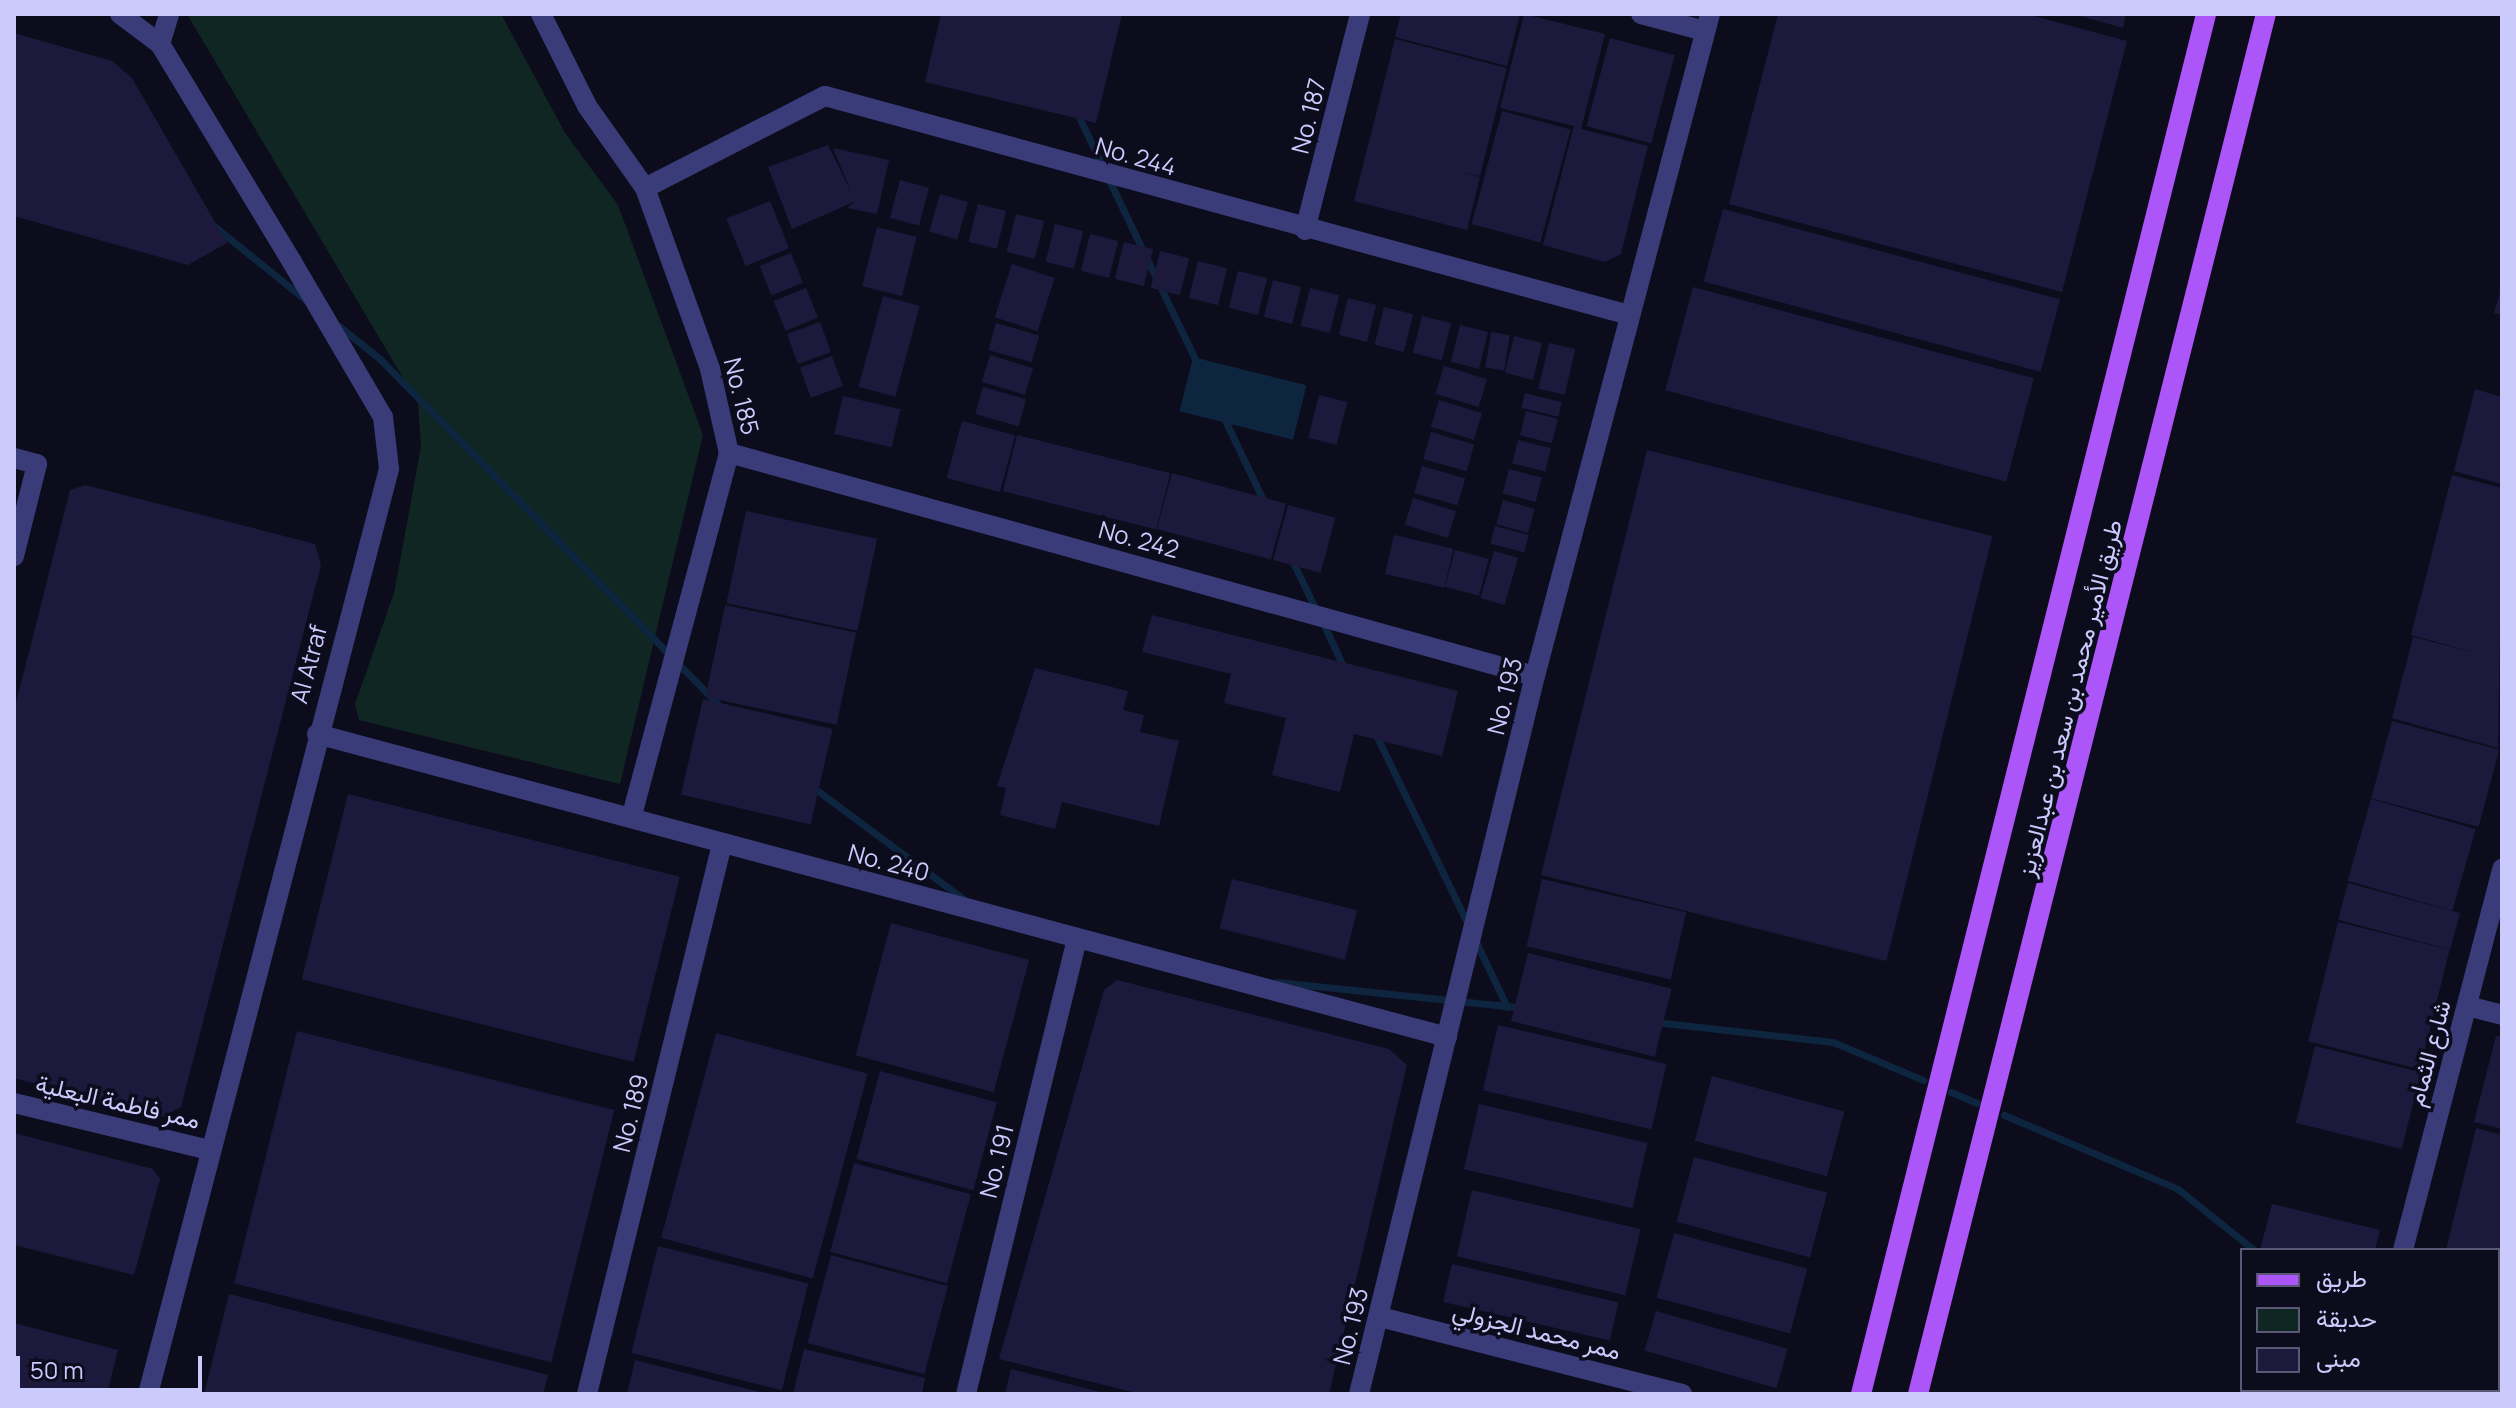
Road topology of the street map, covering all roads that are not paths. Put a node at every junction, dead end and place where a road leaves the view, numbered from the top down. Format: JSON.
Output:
{"nodes":[{"id":1,"x":120,"y":14,"type":"edge"},
{"id":2,"x":169,"y":14,"type":"edge"},
{"id":3,"x":541,"y":14,"type":"edge"},
{"id":4,"x":1360,"y":14,"type":"edge"},
{"id":5,"x":1641,"y":14,"type":"edge"},
{"id":6,"x":2206,"y":14,"type":"edge"},
{"id":7,"x":2266,"y":14,"type":"edge"},
{"id":8,"x":1708,"y":22,"type":"edge"},
{"id":9,"x":160,"y":44,"type":"junction"},
{"id":10,"x":645,"y":188,"type":"junction"},
{"id":11,"x":1305,"y":230,"type":"junction"},
{"id":12,"x":1629,"y":315,"type":"junction"},
{"id":13,"x":729,"y":453,"type":"junction"},
{"id":14,"x":14,"y":458,"type":"edge"},
{"id":15,"x":14,"y":556,"type":"edge"},
{"id":16,"x":1535,"y":676,"type":"junction"},
{"id":17,"x":317,"y":734,"type":"junction"},
{"id":18,"x":631,"y":818,"type":"junction"},
{"id":19,"x":722,"y":844,"type":"junction"},
{"id":20,"x":2502,"y":869,"type":"edge"},
{"id":21,"x":1077,"y":940,"type":"junction"},
{"id":22,"x":2467,"y":1006,"type":"junction"},
{"id":23,"x":2502,"y":1015,"type":"edge"},
{"id":24,"x":1447,"y":1037,"type":"junction"},
{"id":25,"x":14,"y":1103,"type":"edge"},
{"id":26,"x":210,"y":1150,"type":"junction"},
{"id":27,"x":2404,"y":1248,"type":"edge"},
{"id":28,"x":1380,"y":1317,"type":"junction"},
{"id":29,"x":148,"y":1394,"type":"edge"},
{"id":30,"x":587,"y":1394,"type":"edge"},
{"id":31,"x":966,"y":1394,"type":"edge"},
{"id":32,"x":1359,"y":1394,"type":"edge"},
{"id":33,"x":1682,"y":1394,"type":"edge"},
{"id":34,"x":1861,"y":1394,"type":"edge"},
{"id":35,"x":1918,"y":1394,"type":"edge"}],
"edges":[{"from":1,"to":9,"type":"street","name":"Al Atraf"},
{"from":2,"to":9,"type":"street"},
{"from":3,"to":10,"type":"street","name":"No. 185"},
{"from":4,"to":11,"type":"street","name":"No. 187"},
{"from":5,"to":8,"type":"street"},
{"from":6,"to":34,"type":"main road","name":"طريق الأمير محمد بن سعد بن عبدالعزيز"},
{"from":7,"to":35,"type":"main road","name":"طريق الأمير محمد بن سعد بن عبدالعزيز"},
{"from":8,"to":12,"type":"street","name":"No. 193"},
{"from":9,"to":17,"type":"street","name":"Al Atraf"},
{"from":10,"to":11,"type":"street","name":"No. 244"},
{"from":10,"to":13,"type":"street","name":"No. 185"},
{"from":11,"to":12,"type":"street","name":"No. 244"},
{"from":12,"to":16,"type":"street","name":"No. 193"},
{"from":13,"to":16,"type":"street","name":"No. 242"},
{"from":13,"to":18,"type":"street","name":"No. 185"},
{"from":14,"to":15,"type":"street"},
{"from":16,"to":24,"type":"street","name":"No. 193"},
{"from":17,"to":18,"type":"street","name":"No. 240"},
{"from":17,"to":26,"type":"street","name":"Al Atraf"},
{"from":18,"to":19,"type":"street","name":"No. 240"},
{"from":19,"to":21,"type":"street","name":"No. 240"},
{"from":19,"to":30,"type":"street","name":"No. 189"},
{"from":20,"to":22,"type":"street","name":"شارع الثمام"},
{"from":21,"to":24,"type":"street","name":"No. 240"},
{"from":21,"to":31,"type":"street","name":"No. 191"},
{"from":22,"to":23,"type":"street"},
{"from":22,"to":27,"type":"street","name":"شارع الثمام"},
{"from":24,"to":28,"type":"street","name":"No. 193"},
{"from":25,"to":26,"type":"street","name":"ممر فاطمة البعلية"},
{"from":26,"to":29,"type":"street","name":"Al Atraf"},
{"from":28,"to":32,"type":"street","name":"No. 193"},
{"from":28,"to":33,"type":"street","name":"ممر محمد الجزولي"}]}
